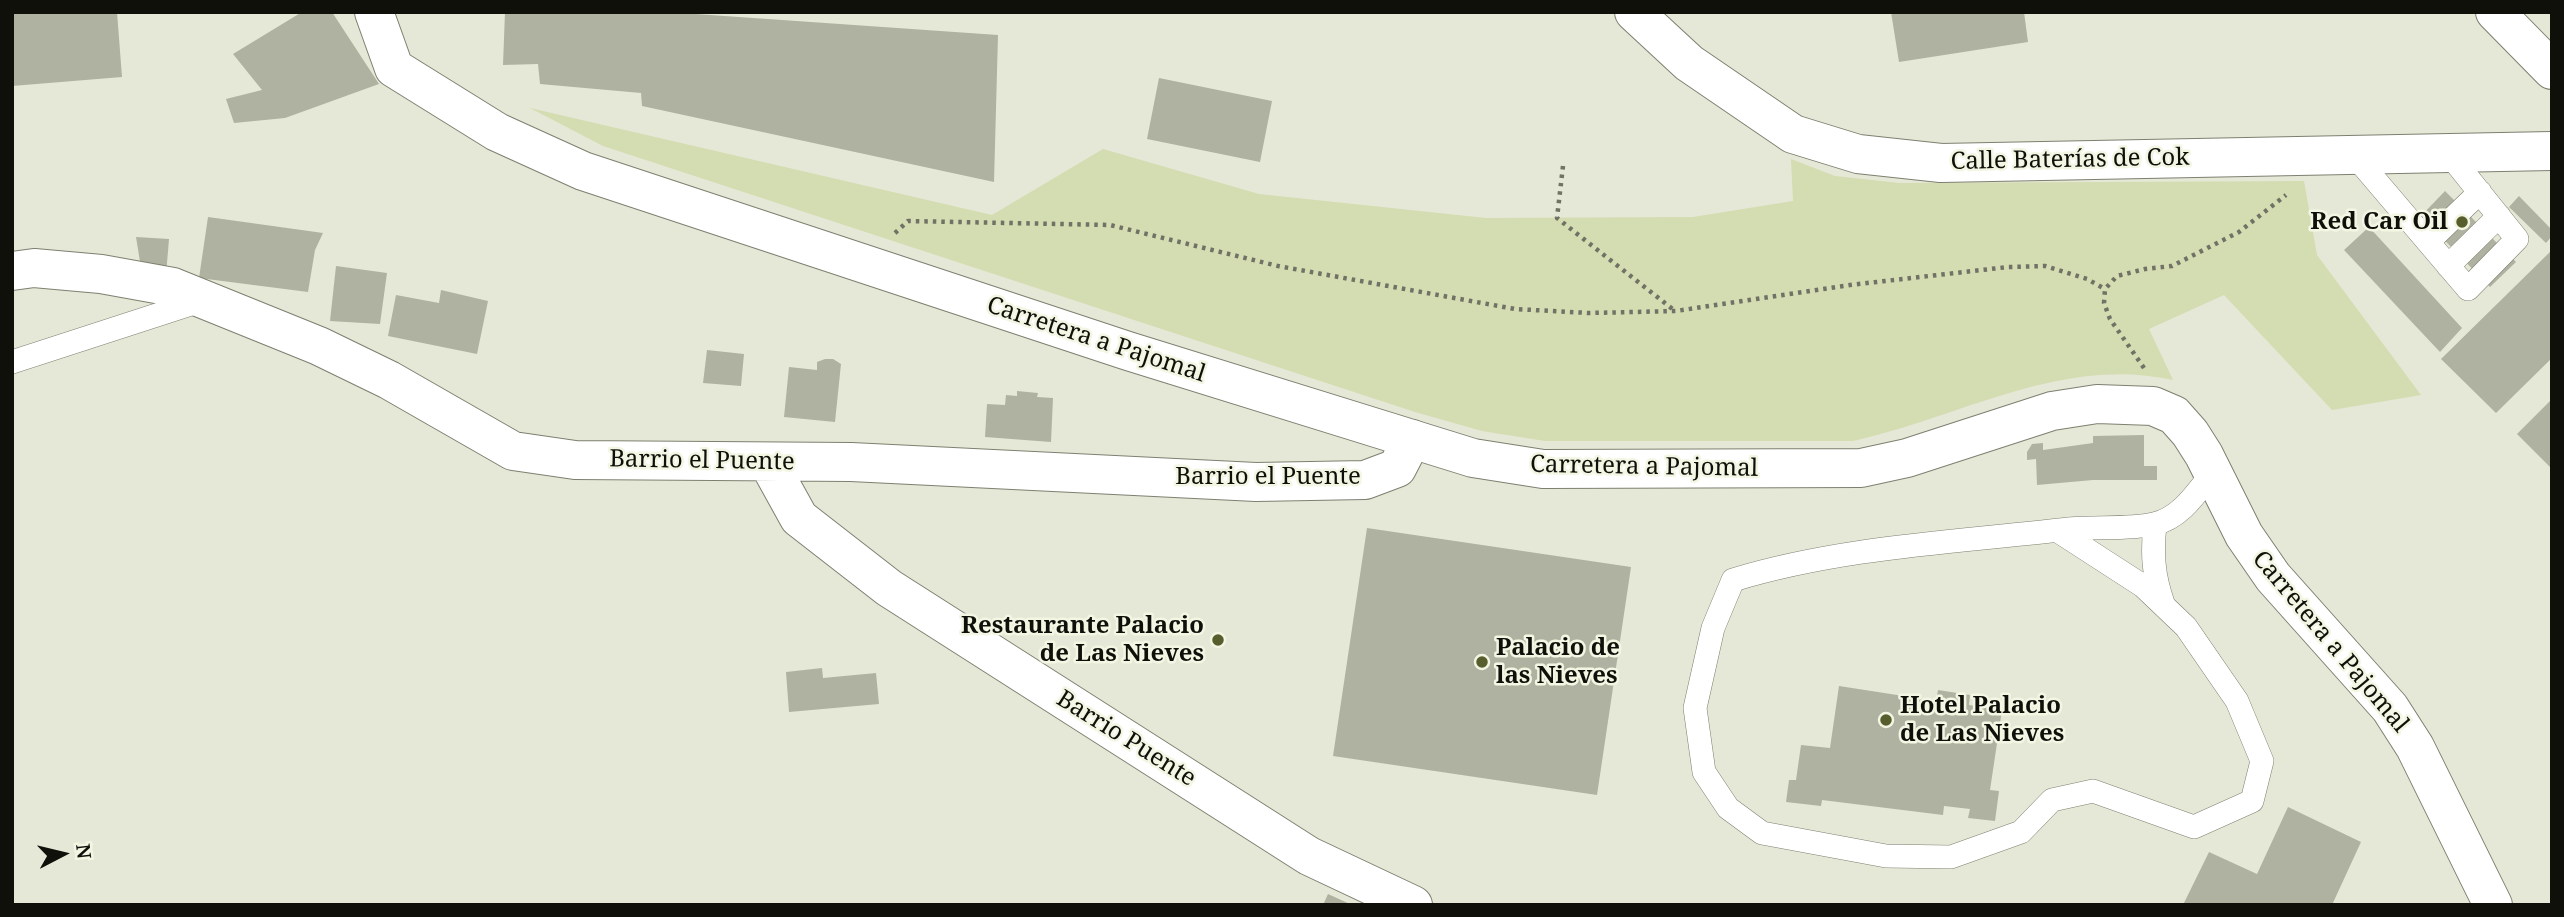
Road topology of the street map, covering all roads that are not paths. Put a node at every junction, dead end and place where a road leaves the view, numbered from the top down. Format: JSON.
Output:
{"nodes":[{"id":1,"x":374,"y":12,"type":"edge"},
{"id":2,"x":1634,"y":12,"type":"edge"},
{"id":3,"x":2495,"y":12,"type":"edge"},
{"id":4,"x":2552,"y":69,"type":"edge"},
{"id":5,"x":2552,"y":151,"type":"edge"},
{"id":6,"x":2448,"y":153,"type":"junction"},
{"id":7,"x":2354,"y":155,"type":"junction"},
{"id":8,"x":2480,"y":192,"type":"junction"},
{"id":9,"x":2428,"y":242,"type":"junction"},
{"id":10,"x":12,"y":271,"type":"edge"},
{"id":11,"x":204,"y":300,"type":"junction"},
{"id":12,"x":12,"y":362,"type":"edge"},
{"id":13,"x":1412,"y":439,"type":"junction"},
{"id":14,"x":768,"y":462,"type":"junction"},
{"id":15,"x":2213,"y":472,"type":"junction"},
{"id":16,"x":2155,"y":524,"type":"junction"},
{"id":17,"x":2058,"y":531,"type":"junction"},
{"id":18,"x":2164,"y":606,"type":"junction"},
{"id":19,"x":1413,"y":905,"type":"edge"},
{"id":20,"x":2493,"y":905,"type":"edge"}],
"edges":[{"from":1,"to":13,"type":"street","name":"Carretera a Pajomal"},
{"from":2,"to":7,"type":"street","name":"Calle Baterías de Cok"},
{"from":3,"to":4,"type":"street"},
{"from":5,"to":6,"type":"street","name":"Calle Baterías de Cok"},
{"from":6,"to":7,"type":"street","name":"Calle Baterías de Cok"},
{"from":6,"to":8,"type":"lane"},
{"from":7,"to":9,"type":"lane"},
{"from":8,"to":9,"type":"lane"},
{"from":8,"to":9,"type":"lane"},
{"from":10,"to":11,"type":"street","name":"Barrio el Puente"},
{"from":11,"to":12,"type":"lane"},
{"from":11,"to":14,"type":"street","name":"Barrio el Puente"},
{"from":13,"to":14,"type":"street","name":"Barrio el Puente"},
{"from":13,"to":15,"type":"street","name":"Carretera a Pajomal"},
{"from":14,"to":19,"type":"street","name":"Barrio Puente"},
{"from":15,"to":16,"type":"lane"},
{"from":15,"to":20,"type":"street","name":"Carretera a Pajomal"},
{"from":16,"to":17,"type":"lane"},
{"from":16,"to":18,"type":"lane"},
{"from":17,"to":18,"type":"lane"},
{"from":17,"to":18,"type":"lane"}]}
